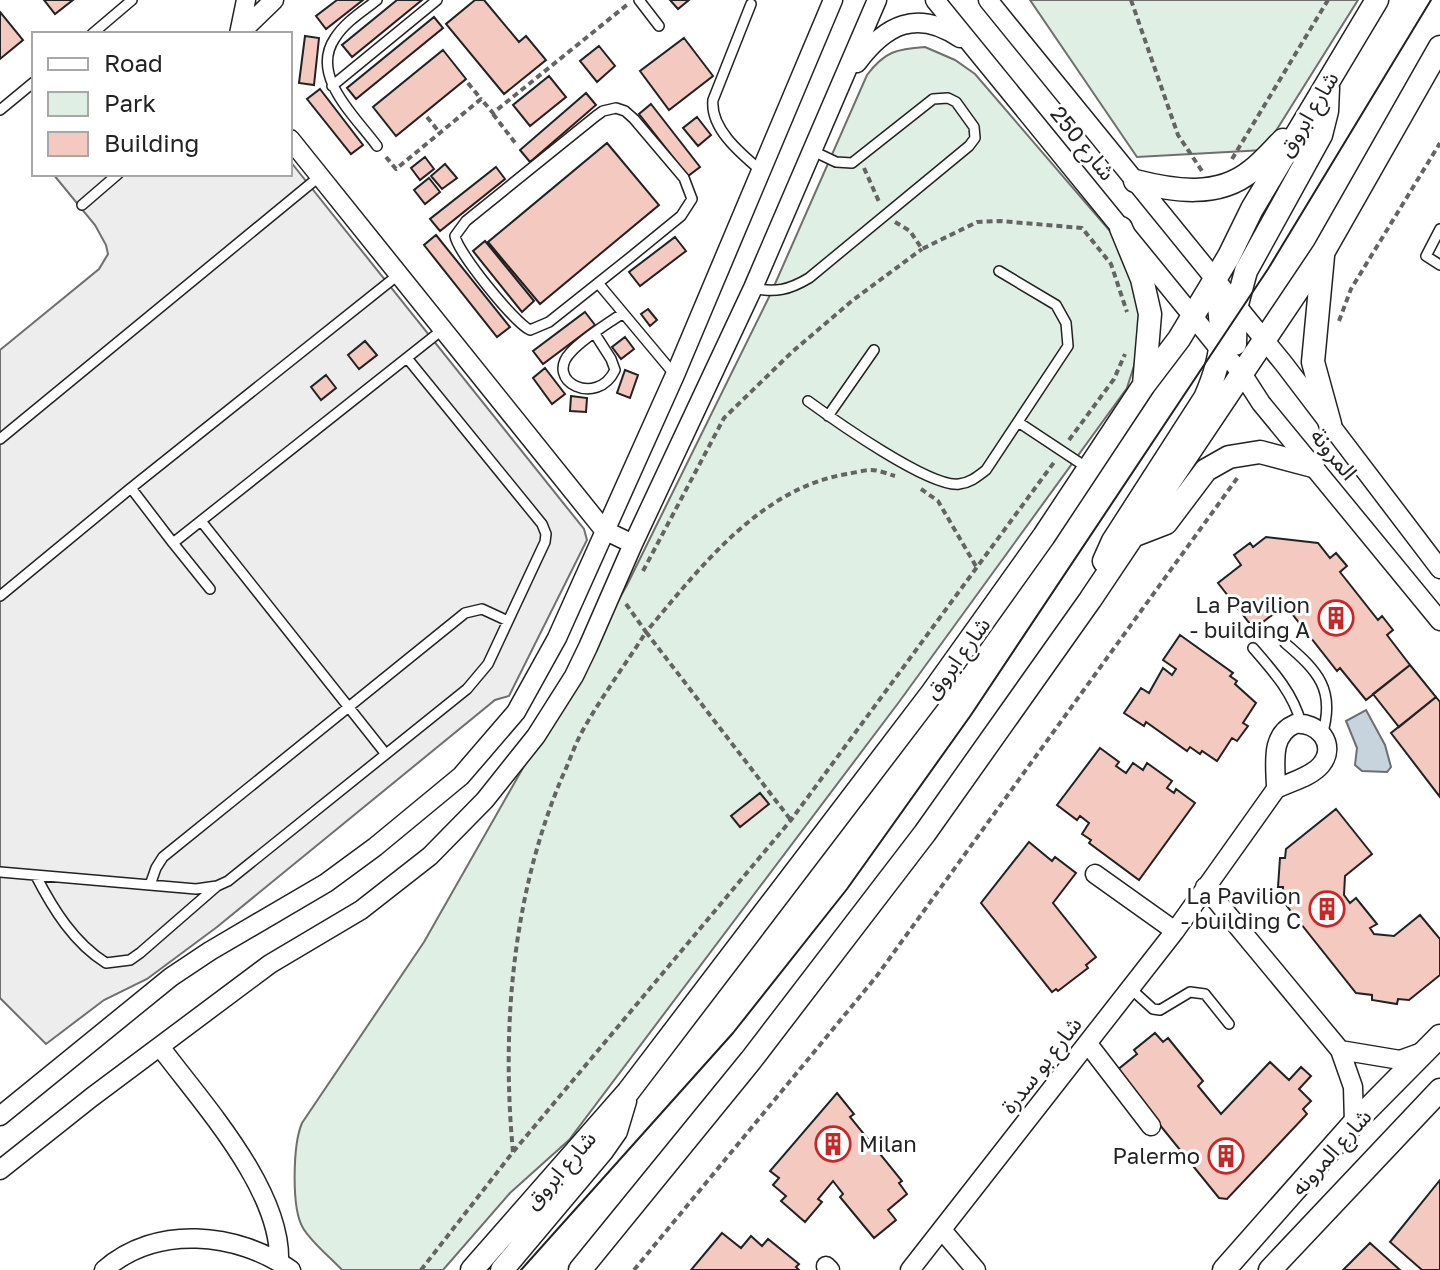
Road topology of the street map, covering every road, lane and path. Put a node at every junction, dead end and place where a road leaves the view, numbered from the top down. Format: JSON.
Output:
{"nodes":[{"id":1,"x":132,"y":0,"type":"edge"},
{"id":2,"x":246,"y":0,"type":"edge"},
{"id":3,"x":274,"y":0,"type":"edge"},
{"id":4,"x":377,"y":0,"type":"edge"},
{"id":5,"x":437,"y":0,"type":"edge"},
{"id":6,"x":636,"y":0,"type":"edge"},
{"id":7,"x":820,"y":0,"type":"edge"},
{"id":8,"x":833,"y":0,"type":"edge"},
{"id":9,"x":877,"y":0,"type":"edge"},
{"id":10,"x":935,"y":0,"type":"edge"},
{"id":11,"x":988,"y":0,"type":"edge"},
{"id":12,"x":1131,"y":0,"type":"edge"},
{"id":13,"x":1328,"y":0,"type":"edge"},
{"id":14,"x":1377,"y":0,"type":"edge"},
{"id":15,"x":751,"y":4,"type":"dead end"},
{"id":16,"x":659,"y":26,"type":"dead end"},
{"id":17,"x":94,"y":32,"type":"edge"},
{"id":18,"x":239,"y":32,"type":"edge"},
{"id":19,"x":241,"y":32,"type":"edge"},
{"id":20,"x":1440,"y":47,"type":"edge"},
{"id":21,"x":813,"y":50,"type":"junction"},
{"id":22,"x":983,"y":58,"type":"junction"},
{"id":23,"x":844,"y":81,"type":"junction"},
{"id":24,"x":468,"y":83,"type":"dead end"},
{"id":25,"x":1327,"y":83,"type":"junction"},
{"id":26,"x":32,"y":84,"type":"edge"},
{"id":27,"x":332,"y":86,"type":"junction"},
{"id":28,"x":481,"y":99,"type":"junction"},
{"id":29,"x":0,"y":110,"type":"edge"},
{"id":30,"x":493,"y":113,"type":"junction"},
{"id":31,"x":427,"y":117,"type":"dead end"},
{"id":32,"x":1303,"y":124,"type":"junction"},
{"id":33,"x":440,"y":133,"type":"junction"},
{"id":34,"x":292,"y":141,"type":"edge"},
{"id":35,"x":1440,"y":143,"type":"edge"},
{"id":36,"x":516,"y":144,"type":"dead end"},
{"id":37,"x":377,"y":146,"type":"joint"},
{"id":38,"x":813,"y":151,"type":"junction"},
{"id":39,"x":860,"y":158,"type":"junction"},
{"id":40,"x":760,"y":170,"type":"junction"},
{"id":41,"x":116,"y":176,"type":"edge"},
{"id":42,"x":320,"y":176,"type":"junction"},
{"id":43,"x":1135,"y":181,"type":"junction"},
{"id":44,"x":1214,"y":189,"type":"junction"},
{"id":45,"x":82,"y":205,"type":"dead end"},
{"id":46,"x":884,"y":215,"type":"junction"},
{"id":47,"x":1121,"y":228,"type":"junction"},
{"id":48,"x":1440,"y":229,"type":"edge"},
{"id":49,"x":922,"y":249,"type":"junction"},
{"id":50,"x":1324,"y":251,"type":"junction"},
{"id":51,"x":1440,"y":265,"type":"edge"},
{"id":52,"x":999,"y":271,"type":"dead end"},
{"id":53,"x":398,"y":275,"type":"junction"},
{"id":54,"x":1215,"y":278,"type":"junction"},
{"id":55,"x":598,"y":283,"type":"junction"},
{"id":56,"x":753,"y":288,"type":"junction"},
{"id":57,"x":1236,"y":308,"type":"junction"},
{"id":58,"x":623,"y":313,"type":"junction"},
{"id":59,"x":1150,"y":314,"type":"junction"},
{"id":60,"x":1193,"y":316,"type":"junction"},
{"id":61,"x":442,"y":330,"type":"junction"},
{"id":62,"x":595,"y":334,"type":"junction"},
{"id":63,"x":1263,"y":339,"type":"junction"},
{"id":64,"x":1314,"y":339,"type":"junction"},
{"id":65,"x":1126,"y":342,"type":"dead end"},
{"id":66,"x":874,"y":350,"type":"dead end"},
{"id":67,"x":1221,"y":350,"type":"junction"},
{"id":68,"x":407,"y":358,"type":"junction"},
{"id":69,"x":1241,"y":372,"type":"junction"},
{"id":70,"x":675,"y":375,"type":"junction"},
{"id":71,"x":1144,"y":385,"type":"junction"},
{"id":72,"x":808,"y":401,"type":"dead end"},
{"id":73,"x":828,"y":416,"type":"junction"},
{"id":74,"x":1018,"y":422,"type":"junction"},
{"id":75,"x":1330,"y":424,"type":"junction"},
{"id":76,"x":0,"y":439,"type":"edge"},
{"id":77,"x":1061,"y":452,"type":"junction"},
{"id":78,"x":1245,"y":453,"type":"junction"},
{"id":79,"x":1313,"y":466,"type":"junction"},
{"id":80,"x":1089,"y":469,"type":"junction"},
{"id":81,"x":906,"y":478,"type":"dead end"},
{"id":82,"x":917,"y":486,"type":"dead end"},
{"id":83,"x":131,"y":488,"type":"junction"},
{"id":84,"x":201,"y":521,"type":"junction"},
{"id":85,"x":604,"y":530,"type":"junction"},
{"id":86,"x":1135,"y":535,"type":"junction"},
{"id":87,"x":173,"y":543,"type":"junction"},
{"id":88,"x":633,"y":544,"type":"junction"},
{"id":89,"x":978,"y":569,"type":"junction"},
{"id":90,"x":1440,"y":569,"type":"edge"},
{"id":91,"x":639,"y":579,"type":"dead end"},
{"id":92,"x":210,"y":589,"type":"dead end"},
{"id":93,"x":632,"y":592,"type":"dead end"},
{"id":94,"x":0,"y":596,"type":"edge"},
{"id":95,"x":1090,"y":600,"type":"junction"},
{"id":96,"x":508,"y":621,"type":"junction"},
{"id":97,"x":1440,"y":621,"type":"edge"},
{"id":98,"x":646,"y":632,"type":"junction"},
{"id":99,"x":1285,"y":643,"type":"dead end"},
{"id":100,"x":1253,"y":648,"type":"dead end"},
{"id":101,"x":348,"y":707,"type":"junction"},
{"id":102,"x":1301,"y":723,"type":"junction"},
{"id":103,"x":1322,"y":735,"type":"junction"},
{"id":104,"x":385,"y":753,"type":"junction"},
{"id":105,"x":1276,"y":789,"type":"junction"},
{"id":106,"x":791,"y":820,"type":"junction"},
{"id":107,"x":0,"y":872,"type":"edge"},
{"id":108,"x":1095,"y":874,"type":"dead end"},
{"id":109,"x":36,"y":876,"type":"junction"},
{"id":110,"x":150,"y":885,"type":"junction"},
{"id":111,"x":217,"y":886,"type":"junction"},
{"id":112,"x":1205,"y":887,"type":"junction"},
{"id":113,"x":1175,"y":931,"type":"junction"},
{"id":114,"x":1130,"y":988,"type":"junction"},
{"id":115,"x":1229,"y":1024,"type":"dead end"},
{"id":116,"x":1088,"y":1044,"type":"junction"},
{"id":117,"x":1432,"y":1044,"type":"edge"},
{"id":118,"x":161,"y":1048,"type":"junction"},
{"id":119,"x":1340,"y":1050,"type":"junction"},
{"id":120,"x":1440,"y":1090,"type":"edge"},
{"id":121,"x":628,"y":1092,"type":"junction"},
{"id":122,"x":0,"y":1116,"type":"edge"},
{"id":123,"x":1354,"y":1123,"type":"junction"},
{"id":124,"x":1151,"y":1126,"type":"dead end"},
{"id":125,"x":513,"y":1152,"type":"junction"},
{"id":126,"x":0,"y":1170,"type":"edge"},
{"id":127,"x":942,"y":1230,"type":"junction"},
{"id":128,"x":285,"y":1266,"type":"edge"},
{"id":129,"x":104,"y":1270,"type":"edge"},
{"id":130,"x":421,"y":1270,"type":"edge"},
{"id":131,"x":472,"y":1270,"type":"edge"},
{"id":132,"x":502,"y":1270,"type":"edge"},
{"id":133,"x":580,"y":1270,"type":"edge"},
{"id":134,"x":634,"y":1270,"type":"edge"},
{"id":135,"x":910,"y":1270,"type":"edge"},
{"id":136,"x":976,"y":1270,"type":"edge"},
{"id":137,"x":1224,"y":1270,"type":"edge"},
{"id":138,"x":1270,"y":1270,"type":"edge"}],
"edges":[{"from":1,"to":17,"type":"lane"},
{"from":2,"to":18,"type":"street"},
{"from":3,"to":19,"type":"street"},
{"from":4,"to":27,"type":"lane"},
{"from":5,"to":27,"type":"lane"},
{"from":6,"to":16,"type":"lane"},
{"from":6,"to":30,"type":"path"},
{"from":7,"to":21,"type":"street"},
{"from":8,"to":21,"type":"street"},
{"from":9,"to":23,"type":"street"},
{"from":10,"to":22,"type":"street","name":"شارع 250"},
{"from":11,"to":43,"type":"street","name":"شارع 250"},
{"from":12,"to":44,"type":"path"},
{"from":13,"to":44,"type":"path"},
{"from":14,"to":25,"type":"street","name":"شارع ابروق"},
{"from":15,"to":40,"type":"lane"},
{"from":20,"to":50,"type":"street"},
{"from":21,"to":40,"type":"street"},
{"from":22,"to":23,"type":"street"},
{"from":22,"to":47,"type":"street","name":"شارع 250"},
{"from":23,"to":38,"type":"street"},
{"from":24,"to":28,"type":"path"},
{"from":25,"to":32,"type":"street","name":"شارع ابروق"},
{"from":25,"to":57,"type":"street"},
{"from":26,"to":29,"type":"lane"},
{"from":27,"to":37,"type":"lane"},
{"from":28,"to":30,"type":"path"},
{"from":28,"to":33,"type":"path"},
{"from":30,"to":36,"type":"path"},
{"from":31,"to":33,"type":"path"},
{"from":32,"to":44,"type":"street"},
{"from":32,"to":54,"type":"street","name":"شارع ابروق"},
{"from":33,"to":37,"type":"path"},
{"from":34,"to":42,"type":"street"},
{"from":35,"to":64,"type":"path"},
{"from":38,"to":39,"type":"lane"},
{"from":38,"to":56,"type":"street"},
{"from":39,"to":46,"type":"path"},
{"from":39,"to":46,"type":"lane"},
{"from":40,"to":70,"type":"street"},
{"from":41,"to":45,"type":"lane"},
{"from":42,"to":53,"type":"street"},
{"from":42,"to":76,"type":"lane"},
{"from":43,"to":44,"type":"street"},
{"from":43,"to":54,"type":"street","name":"شارع 250"},
{"from":46,"to":49,"type":"path"},
{"from":46,"to":56,"type":"lane"},
{"from":47,"to":59,"type":"street"},
{"from":47,"to":60,"type":"street","name":"شارع 250"},
{"from":48,"to":51,"type":"lane"},
{"from":49,"to":59,"type":"path"},
{"from":49,"to":91,"type":"path"},
{"from":50,"to":63,"type":"street"},
{"from":50,"to":64,"type":"street"},
{"from":52,"to":74,"type":"lane"},
{"from":53,"to":61,"type":"street"},
{"from":53,"to":83,"type":"lane"},
{"from":54,"to":57,"type":"street","name":"المرونة"},
{"from":54,"to":60,"type":"street","name":"شارع ابروق"},
{"from":54,"to":67,"type":"street"},
{"from":55,"to":55,"type":"lane"},
{"from":55,"to":58,"type":"lane"},
{"from":56,"to":88,"type":"street"},
{"from":57,"to":63,"type":"street","name":"المرونة"},
{"from":57,"to":69,"type":"street"},
{"from":58,"to":62,"type":"lane"},
{"from":58,"to":70,"type":"lane"},
{"from":59,"to":71,"type":"street"},
{"from":60,"to":67,"type":"street","name":"المرونة"},
{"from":60,"to":71,"type":"street","name":"شارع ابروق"},
{"from":61,"to":68,"type":"lane"},
{"from":61,"to":85,"type":"street"},
{"from":62,"to":62,"type":"lane"},
{"from":63,"to":69,"type":"street"},
{"from":63,"to":75,"type":"street","name":"المرونة"},
{"from":64,"to":75,"type":"street"},
{"from":65,"to":77,"type":"path"},
{"from":66,"to":73,"type":"lane"},
{"from":67,"to":69,"type":"street","name":"المرونة"},
{"from":67,"to":95,"type":"street"},
{"from":68,"to":84,"type":"lane"},
{"from":68,"to":96,"type":"lane"},
{"from":69,"to":79,"type":"street","name":"المرونة"},
{"from":69,"to":86,"type":"street"},
{"from":70,"to":85,"type":"street"},
{"from":71,"to":80,"type":"street","name":"شارع ابروق"},
{"from":72,"to":73,"type":"lane"},
{"from":73,"to":74,"type":"lane"},
{"from":74,"to":77,"type":"lane"},
{"from":75,"to":90,"type":"street","name":"المرونة"},
{"from":77,"to":80,"type":"lane"},
{"from":77,"to":89,"type":"path"},
{"from":78,"to":79,"type":"street"},
{"from":78,"to":86,"type":"street"},
{"from":78,"to":134,"type":"path"},
{"from":79,"to":97,"type":"street","name":"المرونة"},
{"from":80,"to":121,"type":"street","name":"شارع ابروق"},
{"from":81,"to":98,"type":"path"},
{"from":82,"to":89,"type":"path"},
{"from":83,"to":87,"type":"lane"},
{"from":83,"to":94,"type":"lane"},
{"from":84,"to":87,"type":"lane"},
{"from":84,"to":101,"type":"lane"},
{"from":85,"to":88,"type":"street"},
{"from":85,"to":122,"type":"street"},
{"from":86,"to":95,"type":"street"},
{"from":87,"to":92,"type":"lane"},
{"from":88,"to":118,"type":"street"},
{"from":89,"to":106,"type":"path"},
{"from":93,"to":98,"type":"path"},
{"from":95,"to":133,"type":"street"},
{"from":96,"to":101,"type":"lane"},
{"from":96,"to":104,"type":"lane"},
{"from":98,"to":106,"type":"path"},
{"from":98,"to":125,"type":"path"},
{"from":99,"to":103,"type":"lane"},
{"from":100,"to":102,"type":"lane"},
{"from":101,"to":104,"type":"lane"},
{"from":101,"to":110,"type":"lane"},
{"from":102,"to":103,"type":"street"},
{"from":102,"to":105,"type":"street"},
{"from":103,"to":105,"type":"street","name":"شارع بو سدرة"},
{"from":104,"to":111,"type":"lane"},
{"from":105,"to":112,"type":"street","name":"شارع بو سدرة"},
{"from":106,"to":125,"type":"path"},
{"from":107,"to":109,"type":"lane"},
{"from":108,"to":113,"type":"street"},
{"from":109,"to":110,"type":"lane"},
{"from":109,"to":111,"type":"lane"},
{"from":110,"to":111,"type":"lane"},
{"from":112,"to":113,"type":"street","name":"شارع بو سدرة"},
{"from":112,"to":119,"type":"street"},
{"from":113,"to":114,"type":"street","name":"شارع بو سدرة"},
{"from":114,"to":115,"type":"lane"},
{"from":114,"to":116,"type":"street","name":"شارع بو سدرة"},
{"from":116,"to":124,"type":"street"},
{"from":116,"to":127,"type":"street","name":"شارع بو سدرة"},
{"from":117,"to":119,"type":"street"},
{"from":117,"to":123,"type":"street","name":"شارع المرونه"},
{"from":118,"to":126,"type":"street"},
{"from":118,"to":128,"type":"street"},
{"from":119,"to":123,"type":"street"},
{"from":120,"to":138,"type":"street","name":"شارع المرونه"},
{"from":121,"to":131,"type":"street","name":"شارع ابروق"},
{"from":121,"to":132,"type":"street"},
{"from":123,"to":137,"type":"street","name":"شارع المرونه"},
{"from":125,"to":130,"type":"path"},
{"from":127,"to":135,"type":"street","name":"شارع بو سدرة"},
{"from":127,"to":136,"type":"street"},
{"from":128,"to":129,"type":"street"}]}
